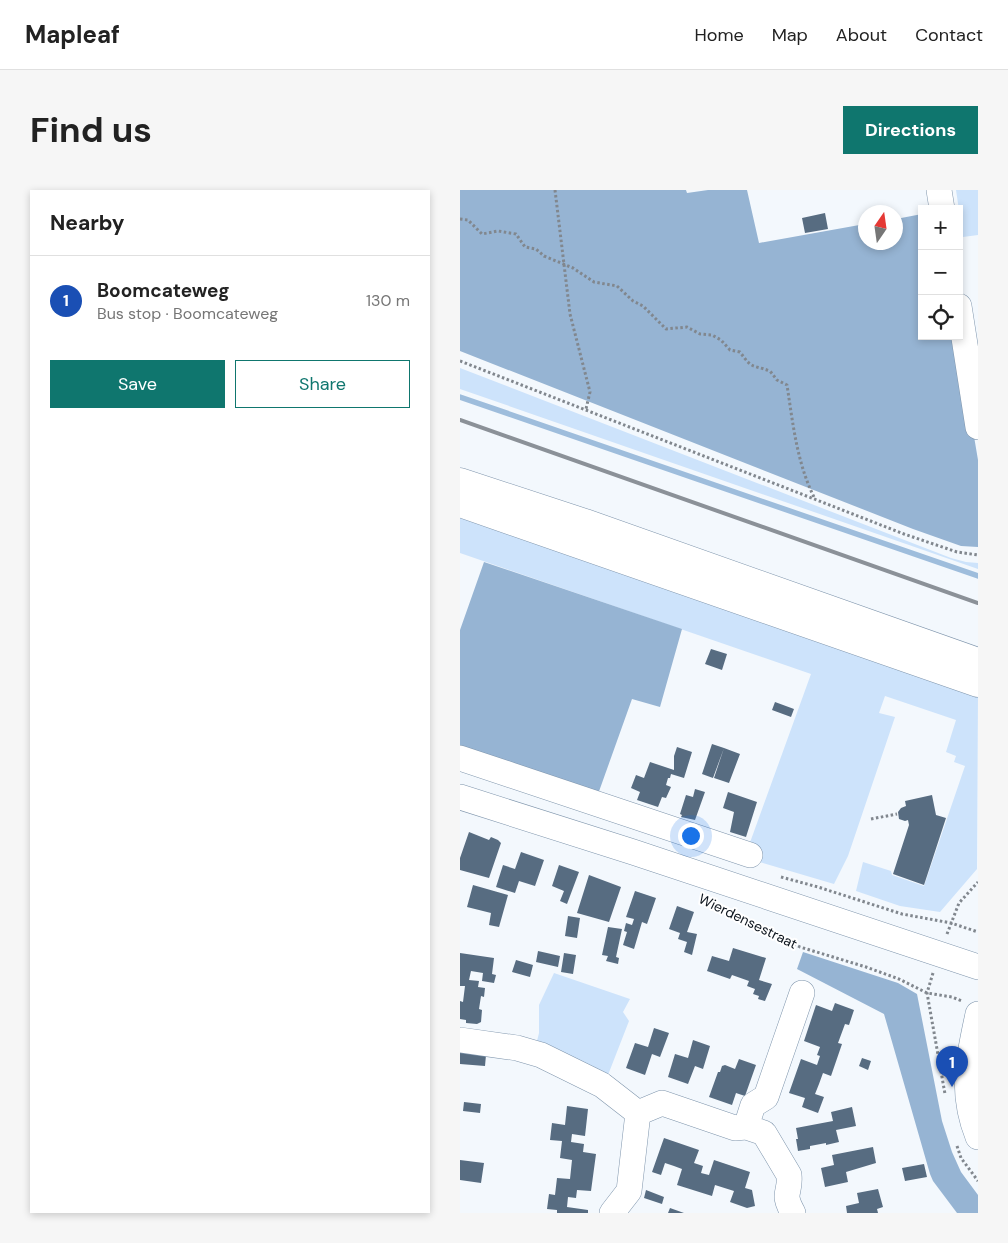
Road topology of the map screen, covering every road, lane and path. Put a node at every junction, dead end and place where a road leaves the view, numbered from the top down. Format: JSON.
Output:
{"nodes":[{"id":1,"x":555,"y":190,"type":"edge"},
{"id":2,"x":939,"y":190,"type":"edge"},
{"id":3,"x":941,"y":205,"type":"edge"},
{"id":4,"x":460,"y":219,"type":"edge"},
{"id":5,"x":564,"y":264,"type":"junction"},
{"id":6,"x":569,"y":266,"type":"junction"},
{"id":7,"x":565,"y":268,"type":"junction"},
{"id":8,"x":963,"y":331,"type":"edge"},
{"id":9,"x":460,"y":361,"type":"edge"},
{"id":10,"x":586,"y":409,"type":"junction"},
{"id":11,"x":978,"y":427,"type":"edge"},
{"id":12,"x":460,"y":482,"type":"edge"},
{"id":13,"x":816,"y":500,"type":"junction"},
{"id":14,"x":460,"y":503,"type":"edge"},
{"id":15,"x":978,"y":556,"type":"edge"},
{"id":16,"x":978,"y":662,"type":"edge"},
{"id":17,"x":978,"y":683,"type":"edge"},
{"id":18,"x":460,"y":758,"type":"edge"},
{"id":19,"x":460,"y":797,"type":"edge"},
{"id":20,"x":898,"y":814,"type":"dead end"},
{"id":21,"x":871,"y":819,"type":"dead end"},
{"id":22,"x":644,"y":820,"type":"junction"},
{"id":23,"x":633,"y":852,"type":"junction"},
{"id":24,"x":750,"y":855,"type":"dead end"},
{"id":25,"x":772,"y":875,"type":"dead end"},
{"id":26,"x":978,"y":882,"type":"edge"},
{"id":27,"x":718,"y":904,"type":"dead end"},
{"id":28,"x":951,"y":923,"type":"junction"},
{"id":29,"x":978,"y":932,"type":"edge"},
{"id":30,"x":978,"y":967,"type":"edge"},
{"id":31,"x":802,"y":993,"type":"dead end"},
{"id":32,"x":974,"y":1009,"type":"edge"},
{"id":33,"x":460,"y":1040,"type":"edge"},
{"id":34,"x":638,"y":1113,"type":"junction"},
{"id":35,"x":746,"y":1127,"type":"junction"},
{"id":36,"x":978,"y":1137,"type":"edge"},
{"id":37,"x":612,"y":1213,"type":"edge"},
{"id":38,"x":793,"y":1213,"type":"edge"}],
"edges":[{"from":1,"to":5,"type":"path"},
{"from":2,"to":3,"type":"street"},
{"from":4,"to":5,"type":"path"},
{"from":5,"to":6,"type":"path"},
{"from":5,"to":7,"type":"path"},
{"from":6,"to":7,"type":"path"},
{"from":6,"to":13,"type":"path"},
{"from":7,"to":10,"type":"path"},
{"from":8,"to":11,"type":"street"},
{"from":9,"to":10,"type":"path"},
{"from":10,"to":13,"type":"path"},
{"from":12,"to":16,"type":"main road"},
{"from":13,"to":15,"type":"path"},
{"from":14,"to":17,"type":"main road"},
{"from":18,"to":22,"type":"street"},
{"from":19,"to":23,"type":"street","name":"Wierdensestraat"},
{"from":20,"to":21,"type":"path"},
{"from":22,"to":23,"type":"street"},
{"from":22,"to":24,"type":"street"},
{"from":23,"to":30,"type":"street","name":"Wierdensestraat"},
{"from":25,"to":28,"type":"path"},
{"from":26,"to":28,"type":"path"},
{"from":27,"to":32,"type":"path","name":"Wierdensestraat"},
{"from":28,"to":29,"type":"path"},
{"from":31,"to":35,"type":"street"},
{"from":32,"to":36,"type":"street"},
{"from":33,"to":34,"type":"street"},
{"from":34,"to":35,"type":"street"},
{"from":34,"to":37,"type":"street"},
{"from":35,"to":38,"type":"street"}]}
